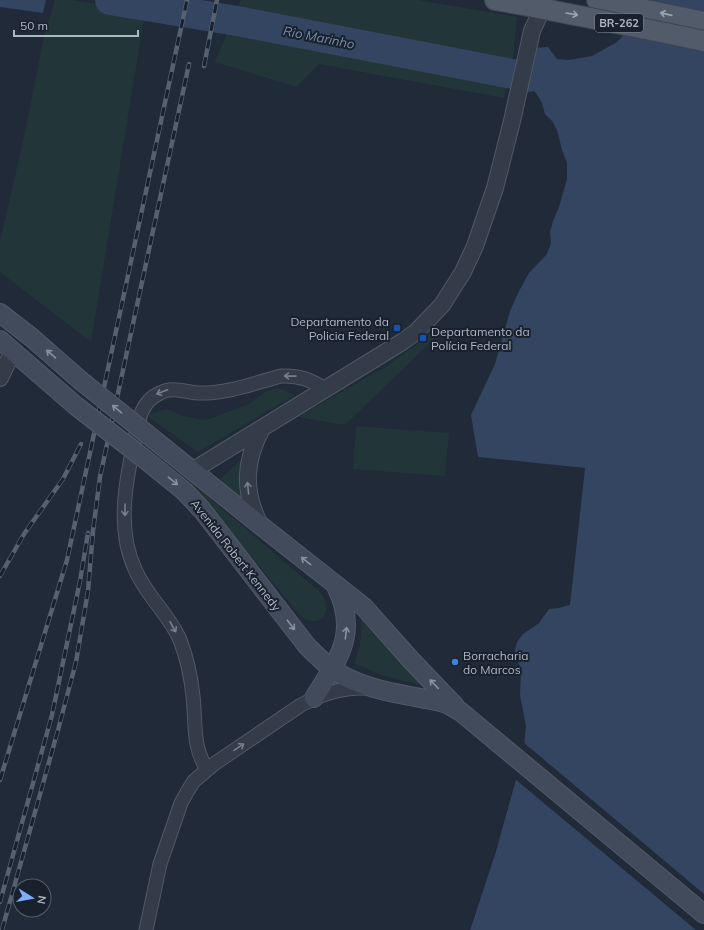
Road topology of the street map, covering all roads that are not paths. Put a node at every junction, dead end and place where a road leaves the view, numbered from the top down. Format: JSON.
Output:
{"nodes":[{"id":1,"x":495,"y":0,"type":"edge"},
{"id":2,"x":597,"y":0,"type":"edge"},
{"id":3,"x":540,"y":4,"type":"edge"},
{"id":4,"x":704,"y":22,"type":"edge"},
{"id":5,"x":704,"y":41,"type":"edge"},
{"id":6,"x":0,"y":313,"type":"edge"},
{"id":7,"x":7,"y":346,"type":"edge"},
{"id":8,"x":0,"y":378,"type":"edge"},
{"id":9,"x":326,"y":389,"type":"junction"},
{"id":10,"x":262,"y":428,"type":"junction"},
{"id":11,"x":192,"y":471,"type":"junction"},
{"id":12,"x":260,"y":525,"type":"junction"},
{"id":13,"x":336,"y":586,"type":"junction"},
{"id":14,"x":332,"y":669,"type":"junction"},
{"id":15,"x":378,"y":689,"type":"junction"},
{"id":16,"x":314,"y":698,"type":"junction"},
{"id":17,"x":461,"y":712,"type":"junction"},
{"id":18,"x":207,"y":769,"type":"junction"},
{"id":19,"x":704,"y":914,"type":"edge"},
{"id":20,"x":146,"y":930,"type":"edge"}],
"edges":[{"from":1,"to":3,"type":"main road"},
{"from":4,"to":2,"type":"main road","number":"BR-262","one_way":true},
{"from":3,"to":5,"type":"main road","number":"BR-262","one_way":true,"bridge":true},
{"from":3,"to":9,"type":"street"},
{"from":11,"to":6,"type":"main road","one_way":true,"bridge":true},
{"from":7,"to":8,"type":"street"},
{"from":7,"to":14,"type":"main road","name":"Avenida Robert Kennedy","one_way":true,"bridge":true},
{"from":9,"to":10,"type":"street"},
{"from":9,"to":18,"type":"street","one_way":true},
{"from":10,"to":11,"type":"street"},
{"from":12,"to":10,"type":"street","one_way":true},
{"from":11,"to":12,"type":"main road"},
{"from":13,"to":12,"type":"main road","one_way":true},
{"from":14,"to":13,"type":"main road","one_way":true},
{"from":17,"to":13,"type":"main road","one_way":true},
{"from":14,"to":15,"type":"main road","name":"Avenida Robert Kennedy"},
{"from":14,"to":16,"type":"main road"},
{"from":15,"to":16,"type":"street"},
{"from":15,"to":17,"type":"main road","name":"Avenida Robert Kennedy"},
{"from":18,"to":16,"type":"street","one_way":true},
{"from":17,"to":19,"type":"main road"},
{"from":18,"to":20,"type":"street"}]}
